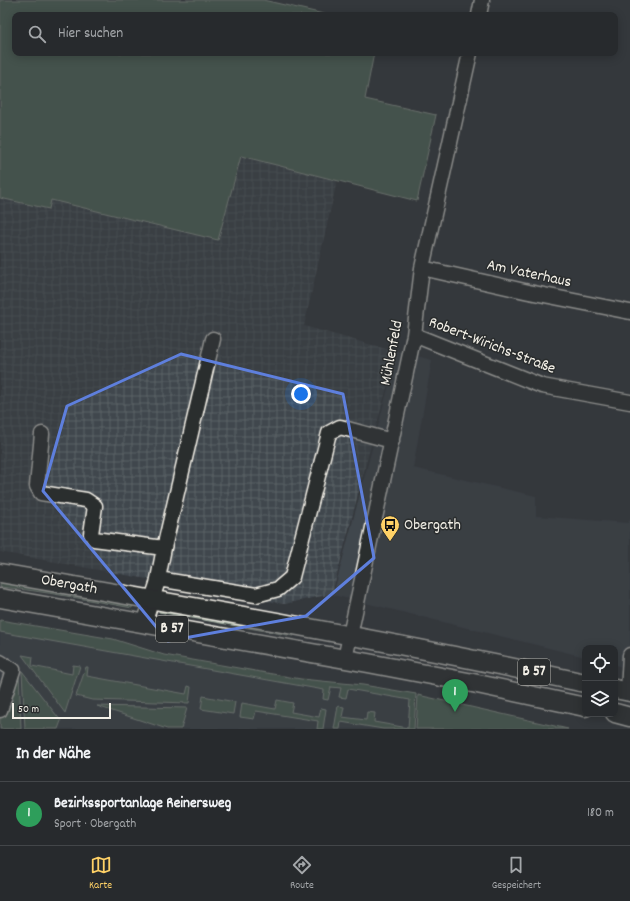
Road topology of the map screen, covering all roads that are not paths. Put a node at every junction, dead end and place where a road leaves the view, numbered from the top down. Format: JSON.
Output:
{"nodes":[{"id":1,"x":482,"y":0,"type":"edge"},
{"id":2,"x":480,"y":12,"type":"edge"},
{"id":3,"x":469,"y":56,"type":"edge"},
{"id":4,"x":422,"y":268,"type":"junction"},
{"id":5,"x":630,"y":312,"type":"edge"},
{"id":6,"x":414,"y":334,"type":"junction"},
{"id":7,"x":213,"y":339,"type":"dead end"},
{"id":8,"x":630,"y":402,"type":"edge"},
{"id":9,"x":42,"y":434,"type":"dead end"},
{"id":10,"x":392,"y":441,"type":"junction"},
{"id":11,"x":164,"y":548,"type":"junction"},
{"id":12,"x":0,"y":573,"type":"edge"},
{"id":13,"x":158,"y":579,"type":"junction"},
{"id":14,"x":0,"y":598,"type":"edge"},
{"id":15,"x":152,"y":599,"type":"junction"},
{"id":16,"x":144,"y":624,"type":"junction"},
{"id":17,"x":350,"y":635,"type":"junction"},
{"id":18,"x":630,"y":655,"type":"edge"},
{"id":19,"x":345,"y":660,"type":"junction"},
{"id":20,"x":0,"y":662,"type":"edge"},
{"id":21,"x":582,"y":681,"type":"edge"},
{"id":22,"x":624,"y":691,"type":"edge"},
{"id":23,"x":582,"y":706,"type":"edge"},
{"id":24,"x":0,"y":710,"type":"edge"},
{"id":25,"x":618,"y":714,"type":"edge"},
{"id":26,"x":630,"y":717,"type":"edge"}],
"edges":[{"from":1,"to":2,"type":"street"},
{"from":3,"to":4,"type":"street","name":"Mühlenfeld"},
{"from":4,"to":5,"type":"street","name":"Am Vaterhaus"},
{"from":4,"to":6,"type":"street","name":"Mühlenfeld"},
{"from":6,"to":8,"type":"street","name":"Robert-Wirichs-Straße"},
{"from":6,"to":10,"type":"street","name":"Mühlenfeld"},
{"from":7,"to":11,"type":"street"},
{"from":9,"to":11,"type":"street"},
{"from":10,"to":13,"type":"street"},
{"from":10,"to":17,"type":"street","name":"Mühlenfeld"},
{"from":11,"to":13,"type":"street"},
{"from":12,"to":15,"type":"main road","name":"Obergath","number":"B 57"},
{"from":13,"to":15,"type":"street"},
{"from":14,"to":16,"type":"main road","name":"Obergath","number":"B 57"},
{"from":15,"to":16,"type":"street"},
{"from":15,"to":17,"type":"main road","name":"Obergath","number":"B 57"},
{"from":16,"to":19,"type":"main road","name":"Obergath","number":"B 57"},
{"from":17,"to":19,"type":"street","name":"Mühlenfeld"},
{"from":17,"to":21,"type":"main road","name":"Obergath","number":"B 57"},
{"from":18,"to":22,"type":"street"},
{"from":19,"to":23,"type":"main road","name":"Obergath","number":"B 57"},
{"from":20,"to":24,"type":"street"},
{"from":25,"to":26,"type":"main road"}]}
